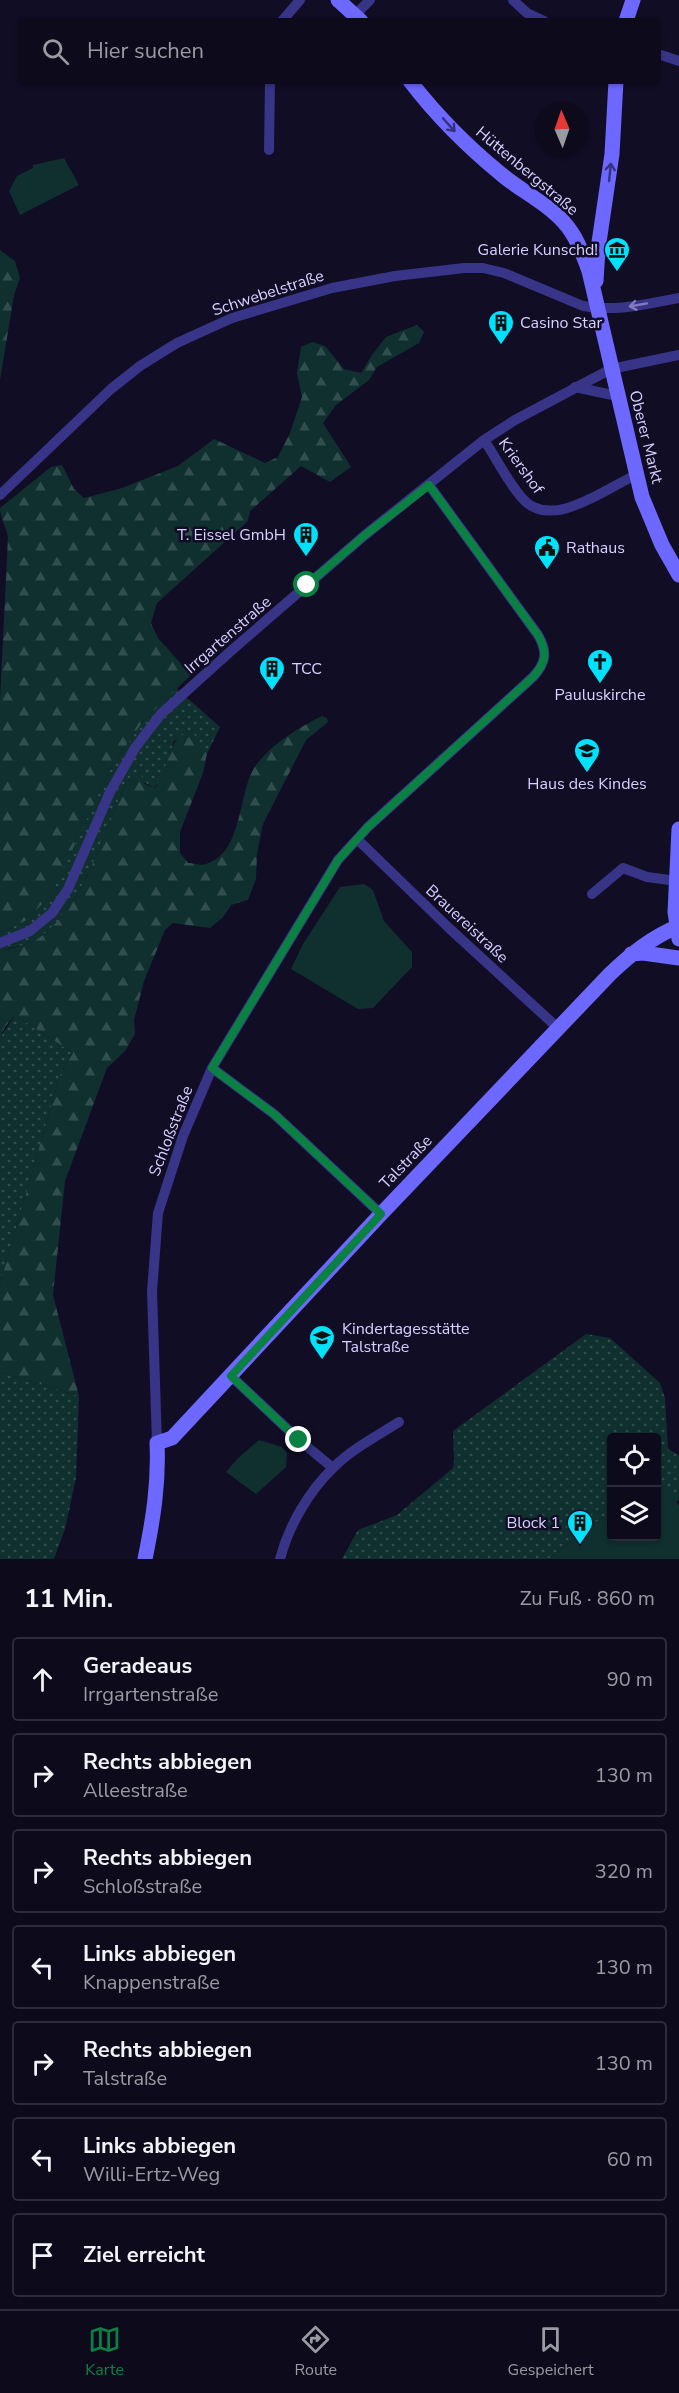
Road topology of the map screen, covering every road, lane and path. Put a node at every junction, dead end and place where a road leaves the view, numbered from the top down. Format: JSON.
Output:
{"nodes":[{"id":1,"x":300,"y":0,"type":"edge"},
{"id":2,"x":338,"y":0,"type":"edge"},
{"id":3,"x":370,"y":0,"type":"edge"},
{"id":4,"x":513,"y":0,"type":"edge"},
{"id":5,"x":633,"y":0,"type":"edge"},
{"id":6,"x":285,"y":18,"type":"edge"},
{"id":7,"x":358,"y":18,"type":"edge"},
{"id":8,"x":538,"y":18,"type":"edge"},
{"id":9,"x":627,"y":18,"type":"edge"},
{"id":10,"x":661,"y":55,"type":"edge"},
{"id":11,"x":679,"y":61,"type":"edge"},
{"id":12,"x":270,"y":84,"type":"edge"},
{"id":13,"x":413,"y":84,"type":"edge"},
{"id":14,"x":616,"y":84,"type":"edge"},
{"id":15,"x":269,"y":150,"type":"dead end"},
{"id":16,"x":601,"y":230,"type":"junction"},
{"id":17,"x":572,"y":231,"type":"junction"},
{"id":18,"x":679,"y":298,"type":"edge"},
{"id":19,"x":597,"y":305,"type":"junction"},
{"id":20,"x":679,"y":355,"type":"edge"},
{"id":21,"x":611,"y":369,"type":"junction"},
{"id":22,"x":575,"y":387,"type":"junction"},
{"id":23,"x":617,"y":396,"type":"junction"},
{"id":24,"x":483,"y":440,"type":"junction"},
{"id":25,"x":636,"y":475,"type":"junction"},
{"id":26,"x":429,"y":485,"type":"junction"},
{"id":27,"x":0,"y":495,"type":"edge"},
{"id":28,"x":679,"y":575,"type":"edge"},
{"id":29,"x":679,"y":829,"type":"edge"},
{"id":30,"x":357,"y":839,"type":"junction"},
{"id":31,"x":677,"y":886,"type":"edge"},
{"id":32,"x":592,"y":894,"type":"dead end"},
{"id":33,"x":678,"y":931,"type":"edge"},
{"id":34,"x":0,"y":943,"type":"edge"},
{"id":35,"x":631,"y":954,"type":"junction"},
{"id":36,"x":679,"y":958,"type":"edge"},
{"id":37,"x":559,"y":1029,"type":"junction"},
{"id":38,"x":212,"y":1068,"type":"junction"},
{"id":39,"x":381,"y":1214,"type":"junction"},
{"id":40,"x":231,"y":1376,"type":"junction"},
{"id":41,"x":399,"y":1422,"type":"dead end"},
{"id":42,"x":157,"y":1443,"type":"junction"},
{"id":43,"x":333,"y":1467,"type":"junction"},
{"id":44,"x":145,"y":1559,"type":"edge"},
{"id":45,"x":280,"y":1559,"type":"edge"}],
"edges":[{"from":1,"to":6,"type":"street"},
{"from":2,"to":7,"type":"street"},
{"from":3,"to":7,"type":"street"},
{"from":4,"to":8,"type":"street"},
{"from":5,"to":9,"type":"street"},
{"from":10,"to":11,"type":"street"},
{"from":12,"to":15,"type":"street"},
{"from":13,"to":17,"type":"street","name":"Hüttenbergstraße","one_way":true},
{"from":16,"to":14,"type":"street","one_way":true},
{"from":16,"to":17,"type":"street"},
{"from":16,"to":19,"type":"street"},
{"from":17,"to":19,"type":"street","name":"Hüttenbergstraße"},
{"from":18,"to":19,"type":"street","name":"Schwebelstraße","one_way":true},
{"from":19,"to":21,"type":"street","name":"Oberer Markt"},
{"from":19,"to":27,"type":"street","name":"Schwebelstraße"},
{"from":20,"to":21,"type":"street","name":"Irrgartenstraße"},
{"from":21,"to":22,"type":"street","name":"Irrgartenstraße"},
{"from":21,"to":23,"type":"street","name":"Oberer Markt"},
{"from":22,"to":23,"type":"street"},
{"from":22,"to":24,"type":"street","name":"Irrgartenstraße"},
{"from":23,"to":25,"type":"street","name":"Oberer Markt"},
{"from":24,"to":25,"type":"street","name":"Kriershof"},
{"from":24,"to":26,"type":"street","name":"Irrgartenstraße"},
{"from":25,"to":28,"type":"street","name":"Oberer Markt"},
{"from":26,"to":30,"type":"street","name":"Schloßstraße"},
{"from":26,"to":34,"type":"street","name":"Irrgartenstraße"},
{"from":29,"to":31,"type":"street"},
{"from":30,"to":37,"type":"street","name":"Brauereistraße"},
{"from":30,"to":38,"type":"street","name":"Schloßstraße"},
{"from":31,"to":32,"type":"street"},
{"from":31,"to":33,"type":"street"},
{"from":33,"to":35,"type":"street","name":"Talstraße"},
{"from":35,"to":36,"type":"street"},
{"from":35,"to":37,"type":"street","name":"Talstraße"},
{"from":37,"to":39,"type":"street","name":"Talstraße"},
{"from":38,"to":39,"type":"street"},
{"from":38,"to":42,"type":"street","name":"Schloßstraße"},
{"from":39,"to":40,"type":"street","name":"Talstraße"},
{"from":40,"to":42,"type":"street","name":"Talstraße"},
{"from":40,"to":43,"type":"street"},
{"from":41,"to":43,"type":"street"},
{"from":42,"to":44,"type":"street"},
{"from":43,"to":45,"type":"street"}]}
